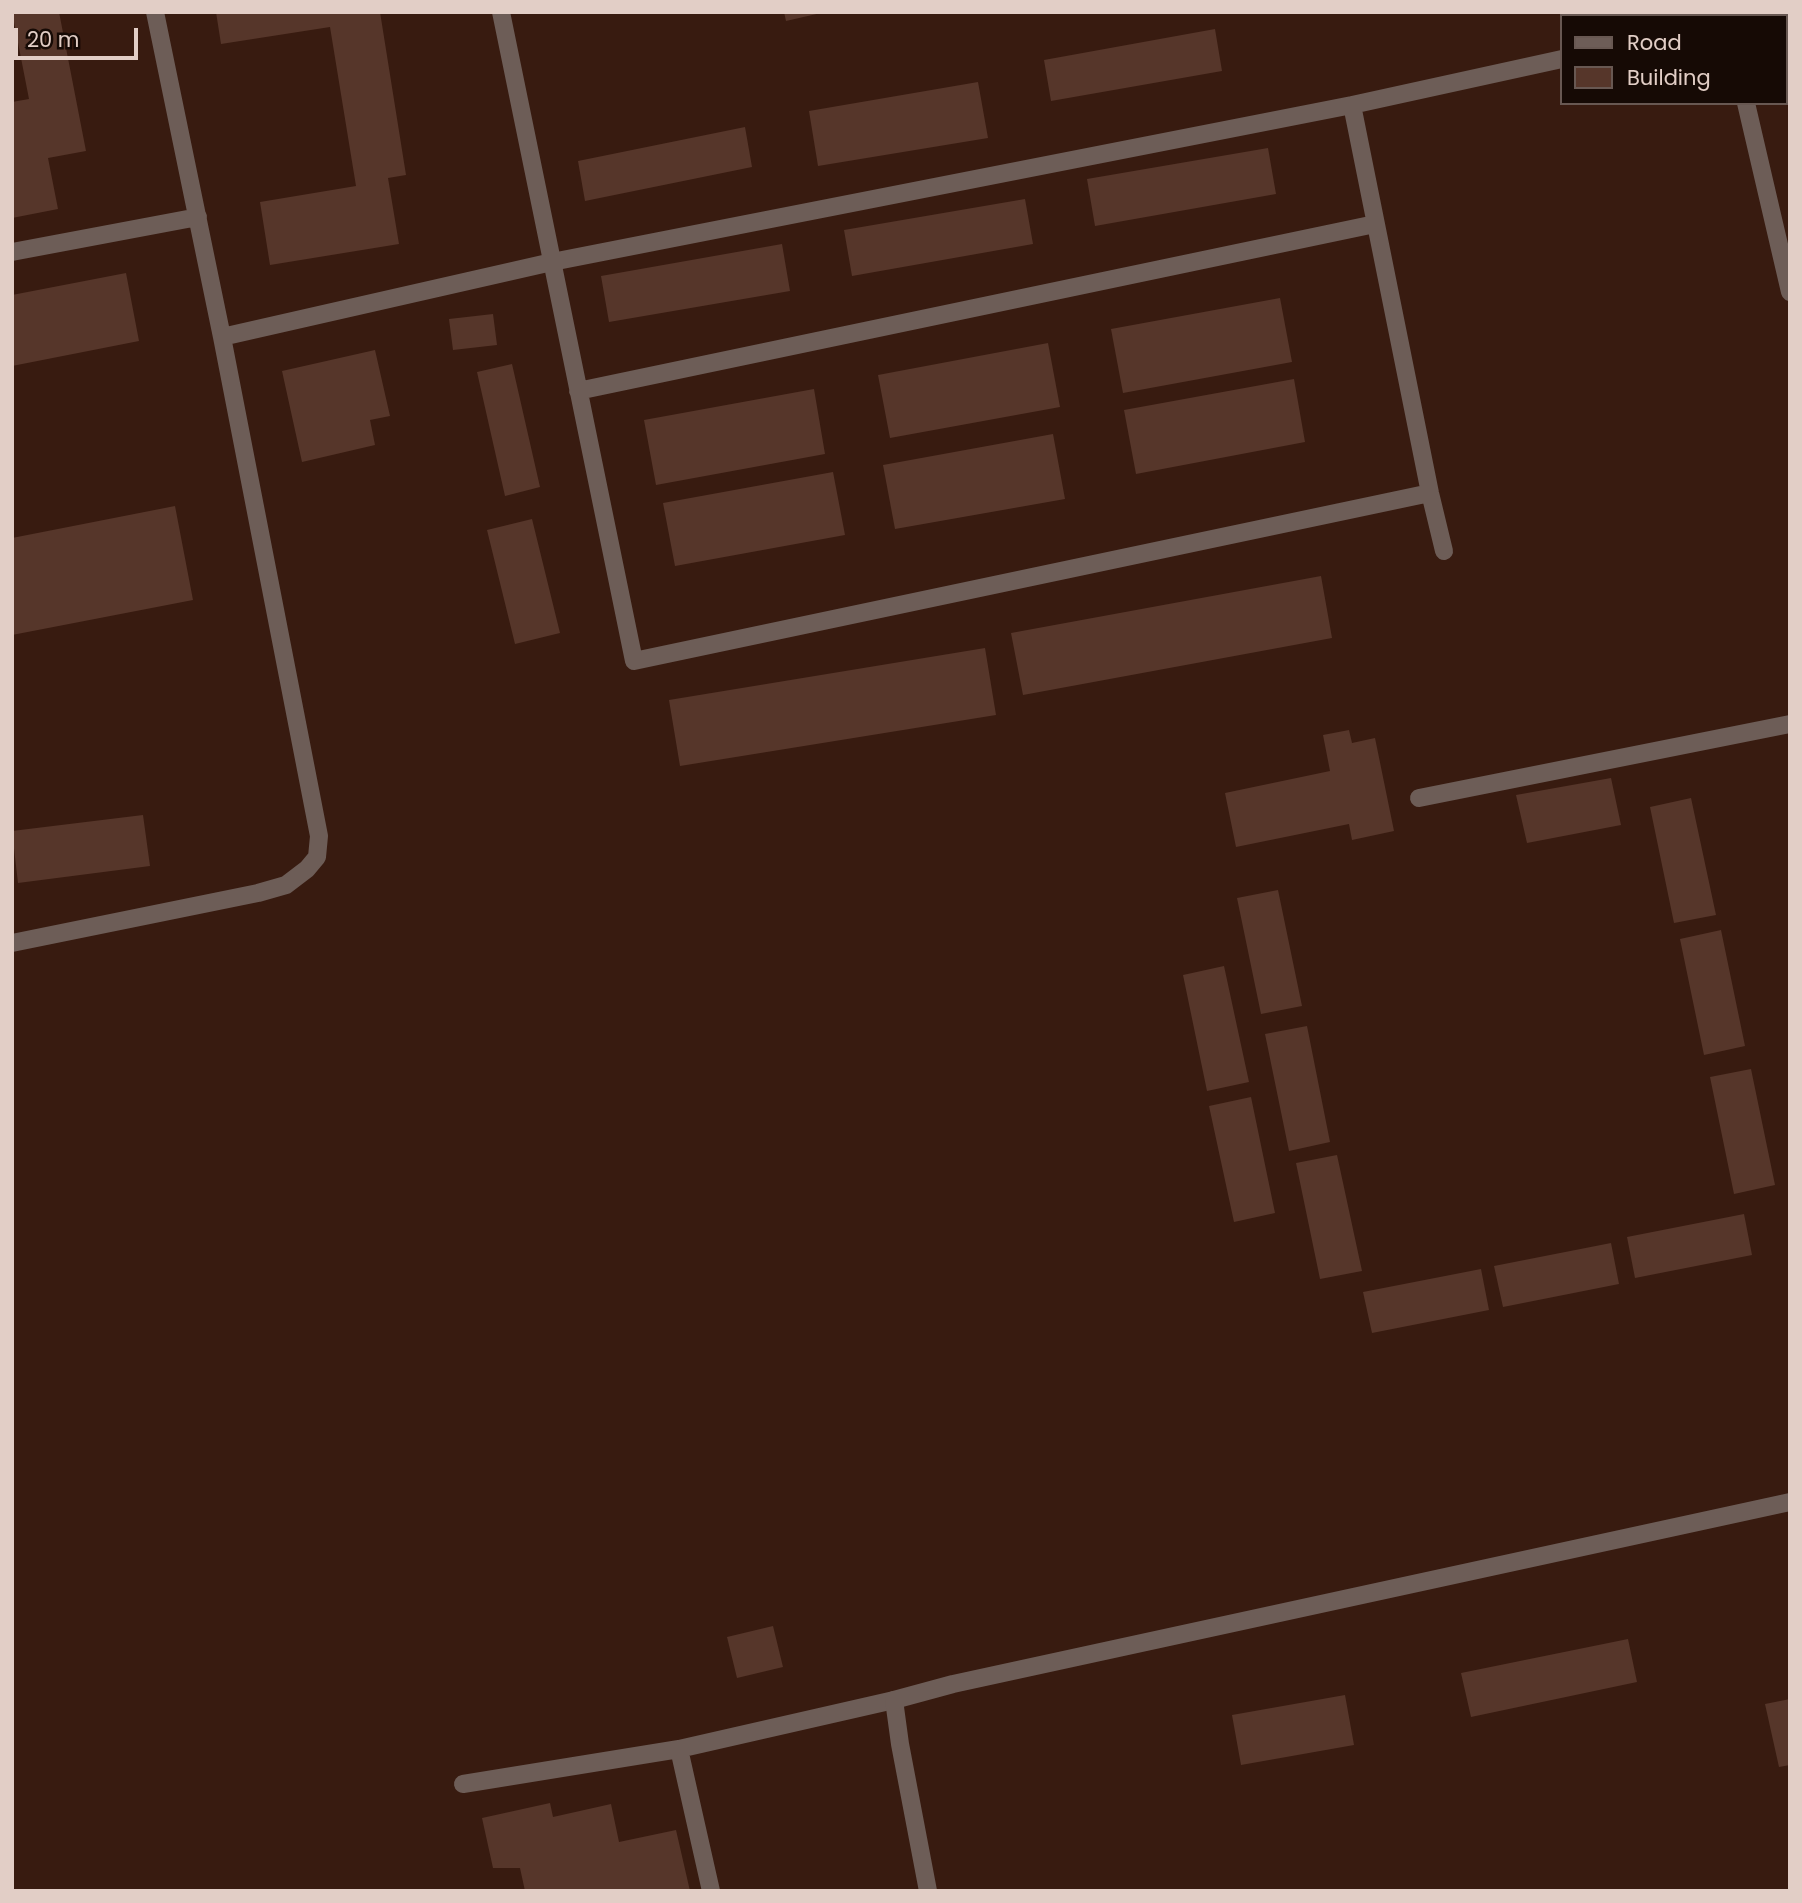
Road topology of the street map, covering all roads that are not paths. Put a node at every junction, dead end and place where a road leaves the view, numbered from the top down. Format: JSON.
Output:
{"nodes":[{"id":1,"x":155,"y":12,"type":"edge"},
{"id":2,"x":501,"y":12,"type":"edge"},
{"id":3,"x":1560,"y":59,"type":"edge"},
{"id":4,"x":1352,"y":105,"type":"junction"},
{"id":5,"x":1746,"y":105,"type":"edge"},
{"id":6,"x":198,"y":218,"type":"junction"},
{"id":7,"x":1375,"y":224,"type":"junction"},
{"id":8,"x":12,"y":252,"type":"edge"},
{"id":9,"x":552,"y":262,"type":"junction"},
{"id":10,"x":1790,"y":292,"type":"edge"},
{"id":11,"x":222,"y":337,"type":"junction"},
{"id":12,"x":578,"y":391,"type":"junction"},
{"id":13,"x":1430,"y":493,"type":"junction"},
{"id":14,"x":1444,"y":551,"type":"dead end"},
{"id":15,"x":1790,"y":724,"type":"edge"},
{"id":16,"x":1419,"y":798,"type":"dead end"},
{"id":17,"x":12,"y":943,"type":"edge"},
{"id":18,"x":1790,"y":1502,"type":"edge"},
{"id":19,"x":894,"y":1700,"type":"junction"},
{"id":20,"x":679,"y":1749,"type":"junction"},
{"id":21,"x":463,"y":1784,"type":"dead end"},
{"id":22,"x":710,"y":1891,"type":"edge"},
{"id":23,"x":928,"y":1891,"type":"edge"}],
"edges":[{"from":1,"to":6,"type":"street"},
{"from":2,"to":9,"type":"street"},
{"from":3,"to":4,"type":"street"},
{"from":4,"to":7,"type":"street"},
{"from":4,"to":9,"type":"street"},
{"from":5,"to":10,"type":"street"},
{"from":6,"to":8,"type":"street"},
{"from":6,"to":11,"type":"street"},
{"from":7,"to":12,"type":"street"},
{"from":7,"to":13,"type":"street"},
{"from":9,"to":11,"type":"street"},
{"from":9,"to":12,"type":"street"},
{"from":11,"to":17,"type":"street"},
{"from":12,"to":13,"type":"street"},
{"from":13,"to":14,"type":"street"},
{"from":15,"to":16,"type":"street"},
{"from":18,"to":19,"type":"street"},
{"from":19,"to":20,"type":"street"},
{"from":19,"to":23,"type":"street"},
{"from":20,"to":21,"type":"street"},
{"from":20,"to":22,"type":"street"}]}
